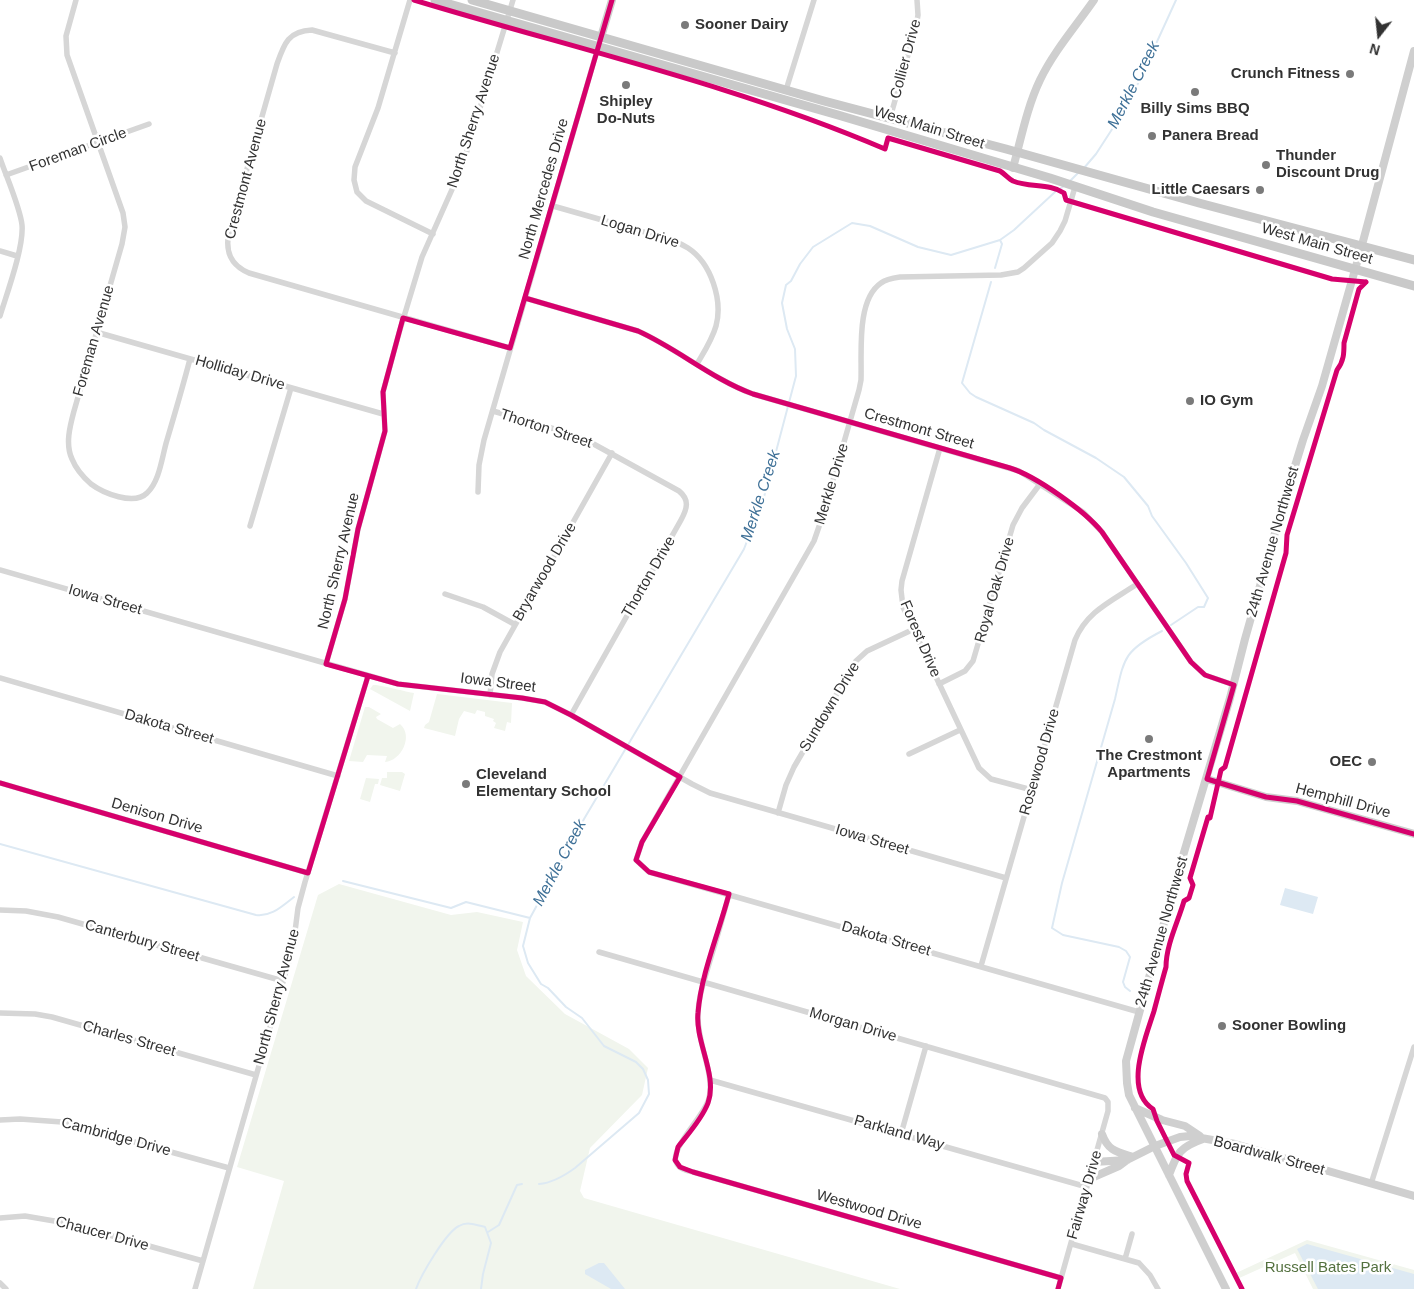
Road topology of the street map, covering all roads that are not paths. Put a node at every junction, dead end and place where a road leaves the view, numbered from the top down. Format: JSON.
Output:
{"nodes":[{"id":1,"x":76,"y":0,"type":"edge"},
{"id":2,"x":410,"y":0,"type":"edge"},
{"id":3,"x":435,"y":0,"type":"edge"},
{"id":4,"x":472,"y":0,"type":"edge"},
{"id":5,"x":513,"y":0,"type":"edge"},
{"id":6,"x":612,"y":0,"type":"edge"},
{"id":7,"x":814,"y":0,"type":"edge"},
{"id":8,"x":917,"y":0,"type":"edge"},
{"id":9,"x":1094,"y":0,"type":"edge"},
{"id":10,"x":509,"y":10,"type":"junction"},
{"id":11,"x":506,"y":20,"type":"junction"},
{"id":12,"x":601,"y":36,"type":"junction"},
{"id":13,"x":599,"y":46,"type":"junction"},
{"id":14,"x":1414,"y":51,"type":"edge"},
{"id":15,"x":395,"y":53,"type":"junction"},
{"id":16,"x":786,"y":90,"type":"junction"},
{"id":17,"x":890,"y":118,"type":"junction"},
{"id":18,"x":149,"y":124,"type":"dead end"},
{"id":19,"x":98,"y":142,"type":"junction"},
{"id":20,"x":1017,"y":152,"type":"junction"},
{"id":21,"x":0,"y":158,"type":"edge"},
{"id":22,"x":1013,"y":168,"type":"junction"},
{"id":23,"x":6,"y":175,"type":"junction"},
{"id":24,"x":1074,"y":186,"type":"junction"},
{"id":25,"x":553,"y":206,"type":"junction"},
{"id":26,"x":433,"y":234,"type":"junction"},
{"id":27,"x":1362,"y":246,"type":"junction"},
{"id":28,"x":0,"y":251,"type":"edge"},
{"id":29,"x":17,"y":256,"type":"junction"},
{"id":30,"x":1414,"y":260,"type":"edge"},
{"id":31,"x":1355,"y":269,"type":"junction"},
{"id":32,"x":1414,"y":286,"type":"edge"},
{"id":33,"x":525,"y":298,"type":"junction"},
{"id":34,"x":0,"y":316,"type":"edge"},
{"id":35,"x":403,"y":318,"type":"junction"},
{"id":36,"x":96,"y":332,"type":"junction"},
{"id":37,"x":510,"y":348,"type":"junction"},
{"id":38,"x":190,"y":359,"type":"junction"},
{"id":39,"x":697,"y":364,"type":"junction"},
{"id":40,"x":291,"y":388,"type":"junction"},
{"id":41,"x":493,"y":411,"type":"junction"},
{"id":42,"x":383,"y":414,"type":"junction"},
{"id":43,"x":850,"y":422,"type":"junction"},
{"id":44,"x":940,"y":448,"type":"junction"},
{"id":45,"x":612,"y":453,"type":"junction"},
{"id":46,"x":626,"y":462,"type":"joint"},
{"id":47,"x":1040,"y":484,"type":"junction"},
{"id":48,"x":478,"y":492,"type":"dead end"},
{"id":49,"x":250,"y":526,"type":"dead end"},
{"id":50,"x":0,"y":570,"type":"edge"},
{"id":51,"x":1137,"y":584,"type":"junction"},
{"id":52,"x":445,"y":594,"type":"dead end"},
{"id":53,"x":514,"y":624,"type":"junction"},
{"id":54,"x":914,"y":630,"type":"junction"},
{"id":55,"x":326,"y":664,"type":"junction"},
{"id":56,"x":368,"y":676,"type":"junction"},
{"id":57,"x":0,"y":678,"type":"edge"},
{"id":58,"x":939,"y":684,"type":"junction"},
{"id":59,"x":1234,"y":685,"type":"junction"},
{"id":60,"x":490,"y":695,"type":"junction"},
{"id":61,"x":570,"y":715,"type":"junction"},
{"id":62,"x":960,"y":730,"type":"junction"},
{"id":63,"x":908,"y":754,"type":"dead end"},
{"id":64,"x":338,"y":776,"type":"junction"},
{"id":65,"x":680,"y":777,"type":"junction"},
{"id":66,"x":1207,"y":779,"type":"junction"},
{"id":67,"x":0,"y":783,"type":"edge"},
{"id":68,"x":1032,"y":790,"type":"junction"},
{"id":69,"x":778,"y":813,"type":"junction"},
{"id":70,"x":1414,"y":834,"type":"edge"},
{"id":71,"x":636,"y":860,"type":"joint"},
{"id":72,"x":308,"y":873,"type":"junction"},
{"id":73,"x":1006,"y":878,"type":"junction"},
{"id":74,"x":729,"y":894,"type":"junction"},
{"id":75,"x":0,"y":910,"type":"edge"},
{"id":76,"x":599,"y":952,"type":"dead end"},
{"id":77,"x":981,"y":966,"type":"junction"},
{"id":78,"x":283,"y":981,"type":"junction"},
{"id":79,"x":704,"y":982,"type":"junction"},
{"id":80,"x":1139,"y":1012,"type":"junction"},
{"id":81,"x":0,"y":1013,"type":"edge"},
{"id":82,"x":926,"y":1046,"type":"junction"},
{"id":83,"x":1414,"y":1047,"type":"edge"},
{"id":84,"x":256,"y":1075,"type":"junction"},
{"id":85,"x":710,"y":1080,"type":"junction"},
{"id":86,"x":1107,"y":1100,"type":"joint"},
{"id":87,"x":1135,"y":1108,"type":"junction"},
{"id":88,"x":0,"y":1120,"type":"edge"},
{"id":89,"x":901,"y":1134,"type":"junction"},
{"id":90,"x":1102,"y":1134,"type":"junction"},
{"id":91,"x":1203,"y":1138,"type":"junction"},
{"id":92,"x":1154,"y":1146,"type":"junction"},
{"id":93,"x":1130,"y":1159,"type":"junction"},
{"id":94,"x":1094,"y":1162,"type":"junction"},
{"id":95,"x":229,"y":1168,"type":"junction"},
{"id":96,"x":1169,"y":1175,"type":"junction"},
{"id":97,"x":1088,"y":1183,"type":"junction"},
{"id":98,"x":1371,"y":1184,"type":"junction"},
{"id":99,"x":1414,"y":1196,"type":"edge"},
{"id":100,"x":0,"y":1218,"type":"edge"},
{"id":101,"x":1132,"y":1234,"type":"dead end"},
{"id":102,"x":1072,"y":1244,"type":"junction"},
{"id":103,"x":1125,"y":1259,"type":"junction"},
{"id":104,"x":203,"y":1261,"type":"junction"},
{"id":105,"x":1061,"y":1278,"type":"junction"},
{"id":106,"x":0,"y":1283,"type":"edge"},
{"id":107,"x":6,"y":1289,"type":"edge"},
{"id":108,"x":195,"y":1289,"type":"edge"},
{"id":109,"x":1058,"y":1289,"type":"edge"},
{"id":110,"x":1158,"y":1289,"type":"edge"},
{"id":111,"x":1226,"y":1289,"type":"edge"}],
"edges":[{"from":1,"to":19,"type":"street","name":"Foreman Avenue"},
{"from":2,"to":15,"type":"street"},
{"from":3,"to":11,"type":"main road","name":"West Main Street"},
{"from":4,"to":10,"type":"main road","name":"West Main Street"},
{"from":5,"to":10,"type":"street","name":"North Sherry Avenue"},
{"from":6,"to":12,"type":"main road"},
{"from":7,"to":16,"type":"street"},
{"from":8,"to":17,"type":"street","name":"Collier Drive"},
{"from":9,"to":20,"type":"main road"},
{"from":10,"to":11,"type":"street","name":"North Sherry Avenue"},
{"from":10,"to":12,"type":"main road","name":"West Main Street"},
{"from":11,"to":13,"type":"main road","name":"West Main Street"},
{"from":11,"to":26,"type":"street","name":"North Sherry Avenue"},
{"from":12,"to":13,"type":"street","name":"North Mercedes Drive"},
{"from":12,"to":16,"type":"main road","name":"West Main Street"},
{"from":13,"to":22,"type":"main road","name":"West Main Street"},
{"from":13,"to":25,"type":"street","name":"North Mercedes Drive"},
{"from":14,"to":27,"type":"main road","name":"24th Avenue Northwest"},
{"from":15,"to":26,"type":"street"},
{"from":15,"to":35,"type":"street","name":"Crestmont Avenue"},
{"from":16,"to":17,"type":"main road","name":"West Main Street"},
{"from":17,"to":20,"type":"main road","name":"West Main Street"},
{"from":18,"to":19,"type":"street","name":"Foreman Circle"},
{"from":19,"to":23,"type":"street","name":"Foreman Circle"},
{"from":19,"to":36,"type":"street","name":"Foreman Avenue"},
{"from":20,"to":22,"type":"main road"},
{"from":20,"to":27,"type":"main road","name":"West Main Street"},
{"from":21,"to":23,"type":"street"},
{"from":22,"to":24,"type":"main road","name":"West Main Street"},
{"from":23,"to":29,"type":"street"},
{"from":24,"to":31,"type":"main road","name":"West Main Street"},
{"from":24,"to":43,"type":"street","name":"Merkle Drive"},
{"from":25,"to":33,"type":"street","name":"North Mercedes Drive"},
{"from":25,"to":39,"type":"street","name":"Logan Drive"},
{"from":26,"to":35,"type":"street","name":"North Sherry Avenue"},
{"from":27,"to":30,"type":"main road","name":"West Main Street"},
{"from":27,"to":31,"type":"main road","name":"24th Avenue Northwest"},
{"from":28,"to":29,"type":"street"},
{"from":29,"to":34,"type":"street"},
{"from":31,"to":32,"type":"main road","name":"West Main Street"},
{"from":31,"to":59,"type":"main road","name":"24th Avenue Northwest"},
{"from":33,"to":37,"type":"street","name":"North Mercedes Drive"},
{"from":33,"to":39,"type":"street","name":"Crestmont Street"},
{"from":35,"to":37,"type":"street","name":"Crestmont Avenue"},
{"from":35,"to":42,"type":"street","name":"North Sherry Avenue"},
{"from":36,"to":38,"type":"street","name":"Holliday Drive"},
{"from":36,"to":38,"type":"street","name":"Foreman Avenue"},
{"from":37,"to":41,"type":"street","name":"North Mercedes Drive"},
{"from":38,"to":40,"type":"street","name":"Holliday Drive"},
{"from":39,"to":43,"type":"street","name":"Crestmont Street"},
{"from":40,"to":42,"type":"street","name":"Holliday Drive"},
{"from":40,"to":49,"type":"street"},
{"from":41,"to":45,"type":"street","name":"Thorton Street"},
{"from":41,"to":48,"type":"street","name":"North Mercedes Drive"},
{"from":42,"to":55,"type":"street","name":"North Sherry Avenue"},
{"from":43,"to":44,"type":"street","name":"Crestmont Street"},
{"from":43,"to":65,"type":"street","name":"Merkle Drive"},
{"from":44,"to":47,"type":"street","name":"Crestmont Street"},
{"from":44,"to":54,"type":"street","name":"Forest Drive"},
{"from":45,"to":46,"type":"street","name":"Thorton Street"},
{"from":45,"to":53,"type":"street","name":"Bryarwood Drive"},
{"from":46,"to":61,"type":"street","name":"Thorton Drive"},
{"from":47,"to":51,"type":"street","name":"Crestmont Street"},
{"from":47,"to":58,"type":"street","name":"Royal Oak Drive"},
{"from":50,"to":55,"type":"street","name":"Iowa Street"},
{"from":51,"to":59,"type":"street","name":"Crestmont Street"},
{"from":51,"to":68,"type":"street","name":"Rosewood Drive"},
{"from":52,"to":53,"type":"street"},
{"from":53,"to":60,"type":"street","name":"Bryarwood Drive"},
{"from":54,"to":58,"type":"street","name":"Forest Drive"},
{"from":54,"to":69,"type":"street","name":"Sundown Drive"},
{"from":55,"to":56,"type":"street","name":"Iowa Street"},
{"from":56,"to":60,"type":"street","name":"Iowa Street"},
{"from":56,"to":64,"type":"street","name":"North Sherry Avenue"},
{"from":57,"to":64,"type":"street","name":"Dakota Street"},
{"from":58,"to":62,"type":"street","name":"Forest Drive"},
{"from":59,"to":66,"type":"main road","name":"24th Avenue Northwest"},
{"from":60,"to":61,"type":"street","name":"Iowa Street"},
{"from":61,"to":65,"type":"street","name":"Iowa Street"},
{"from":62,"to":63,"type":"street"},
{"from":62,"to":68,"type":"street","name":"Forest Drive"},
{"from":64,"to":72,"type":"street","name":"North Sherry Avenue"},
{"from":65,"to":69,"type":"street","name":"Iowa Street"},
{"from":65,"to":71,"type":"street","name":"Merkle Drive"},
{"from":66,"to":70,"type":"main road","name":"Hemphill Drive"},
{"from":66,"to":80,"type":"main road","name":"24th Avenue Northwest"},
{"from":67,"to":72,"type":"street","name":"Denison Drive"},
{"from":68,"to":73,"type":"street","name":"Rosewood Drive"},
{"from":69,"to":73,"type":"street","name":"Iowa Street"},
{"from":71,"to":74,"type":"street","name":"Dakota Street"},
{"from":72,"to":78,"type":"street","name":"North Sherry Avenue"},
{"from":73,"to":77,"type":"street","name":"Rosewood Drive"},
{"from":74,"to":77,"type":"street","name":"Dakota Street"},
{"from":74,"to":79,"type":"street"},
{"from":75,"to":78,"type":"street","name":"Canterbury Street"},
{"from":76,"to":79,"type":"street","name":"Morgan Drive"},
{"from":77,"to":80,"type":"street","name":"Dakota Street"},
{"from":78,"to":84,"type":"street","name":"North Sherry Avenue"},
{"from":79,"to":82,"type":"street","name":"Morgan Drive"},
{"from":79,"to":85,"type":"street"},
{"from":80,"to":87,"type":"main road","name":"24th Avenue Northwest"},
{"from":81,"to":84,"type":"street","name":"Charles Street"},
{"from":82,"to":86,"type":"street","name":"Morgan Drive"},
{"from":82,"to":89,"type":"street"},
{"from":83,"to":98,"type":"street"},
{"from":84,"to":95,"type":"street","name":"North Sherry Avenue"},
{"from":85,"to":89,"type":"street","name":"Parkland Way"},
{"from":85,"to":105,"type":"street","name":"Westwood Drive"},
{"from":86,"to":90,"type":"street","name":"Fairway Drive"},
{"from":87,"to":91,"type":"main road"},
{"from":87,"to":92,"type":"main road","name":"24th Avenue Northwest"},
{"from":88,"to":95,"type":"street","name":"Cambridge Drive"},
{"from":89,"to":97,"type":"street","name":"Parkland Way"},
{"from":90,"to":93,"type":"main road"},
{"from":90,"to":94,"type":"street","name":"Fairway Drive"},
{"from":91,"to":92,"type":"main road","name":"Boardwalk Street"},
{"from":91,"to":96,"type":"main road"},
{"from":91,"to":98,"type":"main road","name":"Boardwalk Street"},
{"from":92,"to":93,"type":"main road","name":"Boardwalk Street"},
{"from":92,"to":96,"type":"main road","name":"24th Avenue Northwest"},
{"from":93,"to":94,"type":"main road"},
{"from":93,"to":97,"type":"main road","name":"Boardwalk Street"},
{"from":94,"to":97,"type":"street","name":"Fairway Drive"},
{"from":95,"to":104,"type":"street","name":"North Sherry Avenue"},
{"from":96,"to":111,"type":"main road","name":"24th Avenue Northwest"},
{"from":97,"to":102,"type":"street","name":"Fairway Drive"},
{"from":98,"to":99,"type":"main road","name":"Boardwalk Street"},
{"from":100,"to":104,"type":"street","name":"Chaucer Drive"},
{"from":101,"to":103,"type":"street"},
{"from":102,"to":103,"type":"street"},
{"from":102,"to":105,"type":"street","name":"Fairway Drive"},
{"from":103,"to":110,"type":"street"},
{"from":104,"to":108,"type":"street","name":"North Sherry Avenue"},
{"from":105,"to":109,"type":"street","name":"Fairway Drive"},
{"from":106,"to":107,"type":"street"}]}
